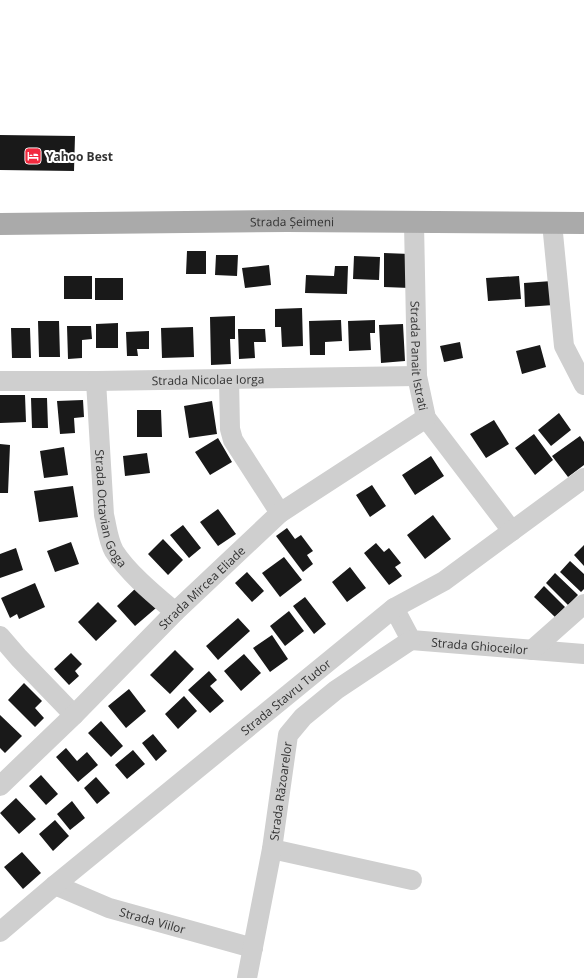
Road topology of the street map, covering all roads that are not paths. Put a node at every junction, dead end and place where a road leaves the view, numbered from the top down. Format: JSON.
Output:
{"nodes":[{"id":1,"x":414,"y":223,"type":"junction"},
{"id":2,"x":552,"y":223,"type":"junction"},
{"id":3,"x":584,"y":223,"type":"edge"},
{"id":4,"x":0,"y":224,"type":"edge"},
{"id":5,"x":417,"y":376,"type":"junction"},
{"id":6,"x":229,"y":379,"type":"junction"},
{"id":7,"x":0,"y":381,"type":"edge"},
{"id":8,"x":96,"y":381,"type":"junction"},
{"id":9,"x":584,"y":384,"type":"edge"},
{"id":10,"x":426,"y":418,"type":"junction"},
{"id":11,"x":584,"y":478,"type":"edge"},
{"id":12,"x":280,"y":513,"type":"junction"},
{"id":13,"x":512,"y":531,"type":"junction"},
{"id":14,"x":584,"y":604,"type":"edge"},
{"id":15,"x":394,"y":608,"type":"junction"},
{"id":16,"x":175,"y":612,"type":"junction"},
{"id":17,"x":0,"y":636,"type":"edge"},
{"id":18,"x":411,"y":640,"type":"junction"},
{"id":19,"x":532,"y":650,"type":"junction"},
{"id":20,"x":584,"y":654,"type":"edge"},
{"id":21,"x":74,"y":715,"type":"junction"},
{"id":22,"x":0,"y":786,"type":"edge"},
{"id":23,"x":272,"y":848,"type":"junction"},
{"id":24,"x":412,"y":880,"type":"dead end"},
{"id":25,"x":55,"y":885,"type":"junction"},
{"id":26,"x":0,"y":932,"type":"edge"},
{"id":27,"x":253,"y":948,"type":"junction"},
{"id":28,"x":247,"y":978,"type":"edge"}],
"edges":[{"from":1,"to":2,"type":"main road","name":"Strada Șeimeni"},
{"from":1,"to":4,"type":"main road","name":"Strada Șeimeni"},
{"from":1,"to":5,"type":"street","name":"Strada Panait Istrati"},
{"from":2,"to":3,"type":"main road","name":"Strada Șeimeni"},
{"from":2,"to":9,"type":"street"},
{"from":5,"to":6,"type":"street","name":"Strada Nicolae Iorga"},
{"from":5,"to":10,"type":"street","name":"Strada Panait Istrati"},
{"from":6,"to":8,"type":"street","name":"Strada Nicolae Iorga"},
{"from":6,"to":12,"type":"street"},
{"from":7,"to":8,"type":"street","name":"Strada Nicolae Iorga"},
{"from":8,"to":16,"type":"street","name":"Strada Octavian Goga"},
{"from":10,"to":12,"type":"street","name":"Strada Mircea Eliade"},
{"from":10,"to":13,"type":"street","name":"Strada Panait Istrati"},
{"from":11,"to":13,"type":"street","name":"Strada Stavru Tudor"},
{"from":12,"to":16,"type":"street","name":"Strada Mircea Eliade"},
{"from":13,"to":15,"type":"street","name":"Strada Stavru Tudor"},
{"from":14,"to":19,"type":"street"},
{"from":15,"to":18,"type":"street"},
{"from":15,"to":25,"type":"street","name":"Strada Stavru Tudor"},
{"from":16,"to":21,"type":"street","name":"Strada Mircea Eliade"},
{"from":17,"to":21,"type":"street"},
{"from":18,"to":19,"type":"street","name":"Strada Ghioceilor"},
{"from":18,"to":23,"type":"street","name":"Strada Răzoarelor"},
{"from":19,"to":20,"type":"street","name":"Strada Ghioceilor"},
{"from":21,"to":22,"type":"street","name":"Strada Mircea Eliade"},
{"from":23,"to":24,"type":"street"},
{"from":23,"to":27,"type":"street","name":"Strada Răzoarelor"},
{"from":25,"to":26,"type":"street","name":"Strada Stavru Tudor"},
{"from":25,"to":27,"type":"street","name":"Strada Viilor"},
{"from":27,"to":28,"type":"street","name":"Strada Răzoarelor"}]}
